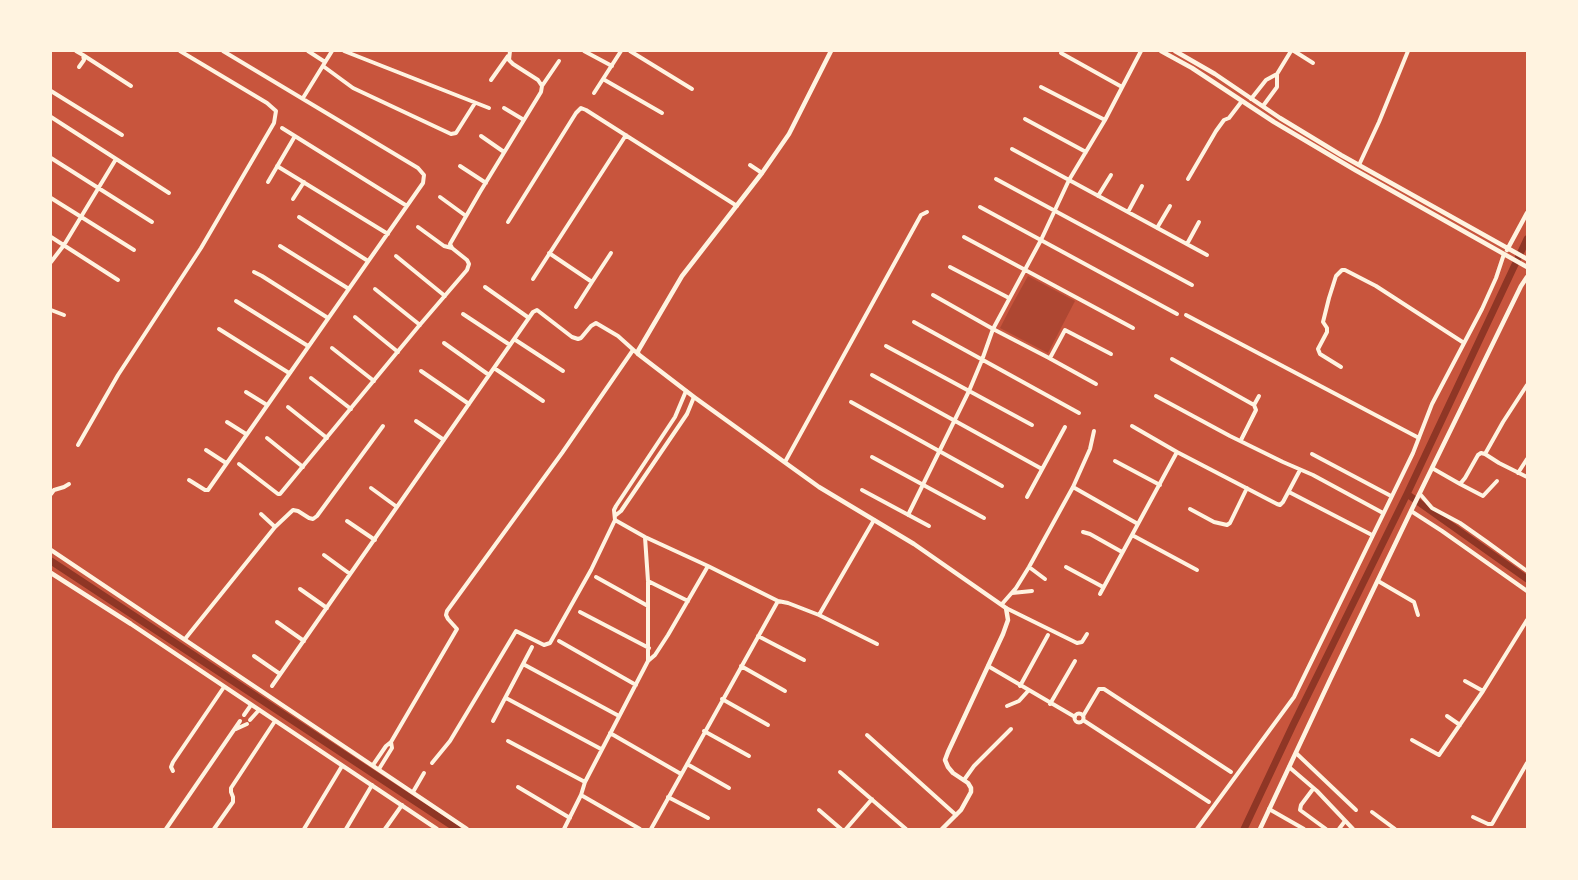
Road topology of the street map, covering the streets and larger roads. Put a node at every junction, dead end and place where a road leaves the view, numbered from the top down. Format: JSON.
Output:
{"nodes":[{"id":1,"x":76,"y":51,"type":"edge"},
{"id":2,"x":180,"y":51,"type":"edge"},
{"id":3,"x":223,"y":51,"type":"edge"},
{"id":4,"x":308,"y":51,"type":"edge"},
{"id":5,"x":332,"y":51,"type":"edge"},
{"id":6,"x":344,"y":51,"type":"edge"},
{"id":7,"x":584,"y":51,"type":"edge"},
{"id":8,"x":621,"y":51,"type":"edge"},
{"id":9,"x":630,"y":51,"type":"edge"},
{"id":10,"x":831,"y":51,"type":"edge"},
{"id":11,"x":1141,"y":51,"type":"edge"},
{"id":12,"x":1161,"y":51,"type":"edge"},
{"id":13,"x":1176,"y":51,"type":"edge"},
{"id":14,"x":1292,"y":51,"type":"edge"},
{"id":15,"x":1408,"y":51,"type":"edge"},
{"id":16,"x":509,"y":53,"type":"edge"},
{"id":17,"x":1061,"y":53,"type":"dead end"},
{"id":18,"x":83,"y":55,"type":"junction"},
{"id":19,"x":559,"y":61,"type":"dead end"},
{"id":20,"x":1313,"y":63,"type":"dead end"},
{"id":21,"x":324,"y":64,"type":"junction"},
{"id":22,"x":612,"y":66,"type":"junction"},
{"id":23,"x":79,"y":67,"type":"dead end"},
{"id":24,"x":1276,"y":74,"type":"junction"},
{"id":25,"x":603,"y":79,"type":"junction"},
{"id":26,"x":491,"y":80,"type":"dead end"},
{"id":27,"x":131,"y":86,"type":"dead end"},
{"id":28,"x":542,"y":86,"type":"junction"},
{"id":29,"x":1041,"y":87,"type":"dead end"},
{"id":30,"x":1122,"y":87,"type":"junction"},
{"id":31,"x":692,"y":89,"type":"dead end"},
{"id":32,"x":51,"y":91,"type":"edge"},
{"id":33,"x":594,"y":93,"type":"dead end"},
{"id":34,"x":303,"y":98,"type":"junction"},
{"id":35,"x":1251,"y":99,"type":"junction"},
{"id":36,"x":1242,"y":101,"type":"junction"},
{"id":37,"x":475,"y":103,"type":"junction"},
{"id":38,"x":1263,"y":106,"type":"junction"},
{"id":39,"x":489,"y":108,"type":"dead end"},
{"id":40,"x":504,"y":108,"type":"dead end"},
{"id":41,"x":662,"y":113,"type":"dead end"},
{"id":42,"x":51,"y":117,"type":"edge"},
{"id":43,"x":1025,"y":119,"type":"dead end"},
{"id":44,"x":524,"y":120,"type":"junction"},
{"id":45,"x":1105,"y":120,"type":"junction"},
{"id":46,"x":282,"y":128,"type":"dead end"},
{"id":47,"x":122,"y":135,"type":"dead end"},
{"id":48,"x":626,"y":135,"type":"junction"},
{"id":49,"x":295,"y":136,"type":"junction"},
{"id":50,"x":481,"y":136,"type":"dead end"},
{"id":51,"x":1012,"y":149,"type":"dead end"},
{"id":52,"x":504,"y":152,"type":"junction"},
{"id":53,"x":1086,"y":152,"type":"junction"},
{"id":54,"x":51,"y":158,"type":"edge"},
{"id":55,"x":117,"y":159,"type":"junction"},
{"id":56,"x":750,"y":165,"type":"dead end"},
{"id":57,"x":1359,"y":165,"type":"junction"},
{"id":58,"x":277,"y":166,"type":"junction"},
{"id":59,"x":460,"y":166,"type":"dead end"},
{"id":60,"x":762,"y":173,"type":"junction"},
{"id":61,"x":1110,"y":175,"type":"dead end"},
{"id":62,"x":996,"y":179,"type":"dead end"},
{"id":63,"x":1188,"y":179,"type":"dead end"},
{"id":64,"x":1069,"y":180,"type":"junction"},
{"id":65,"x":268,"y":182,"type":"dead end"},
{"id":66,"x":304,"y":182,"type":"junction"},
{"id":67,"x":486,"y":183,"type":"junction"},
{"id":68,"x":1142,"y":186,"type":"dead end"},
{"id":69,"x":99,"y":188,"type":"junction"},
{"id":70,"x":170,"y":193,"type":"dead end"},
{"id":71,"x":1098,"y":196,"type":"junction"},
{"id":72,"x":440,"y":197,"type":"dead end"},
{"id":73,"x":51,"y":198,"type":"edge"},
{"id":74,"x":293,"y":199,"type":"dead end"},
{"id":75,"x":407,"y":206,"type":"junction"},
{"id":76,"x":737,"y":206,"type":"junction"},
{"id":77,"x":1170,"y":206,"type":"dead end"},
{"id":78,"x":980,"y":207,"type":"dead end"},
{"id":79,"x":1054,"y":209,"type":"junction"},
{"id":80,"x":927,"y":212,"type":"dead end"},
{"id":81,"x":1128,"y":212,"type":"junction"},
{"id":82,"x":1527,"y":213,"type":"edge"},
{"id":83,"x":80,"y":216,"type":"junction"},
{"id":84,"x":466,"y":216,"type":"junction"},
{"id":85,"x":299,"y":217,"type":"dead end"},
{"id":86,"x":152,"y":222,"type":"dead end"},
{"id":87,"x":508,"y":222,"type":"dead end"},
{"id":88,"x":1199,"y":222,"type":"dead end"},
{"id":89,"x":418,"y":227,"type":"dead end"},
{"id":90,"x":1157,"y":228,"type":"junction"},
{"id":91,"x":388,"y":234,"type":"junction"},
{"id":92,"x":51,"y":237,"type":"edge"},
{"id":93,"x":964,"y":237,"type":"dead end"},
{"id":94,"x":1041,"y":240,"type":"junction"},
{"id":95,"x":1187,"y":244,"type":"junction"},
{"id":96,"x":64,"y":245,"type":"junction"},
{"id":97,"x":280,"y":246,"type":"dead end"},
{"id":98,"x":452,"y":248,"type":"junction"},
{"id":99,"x":1508,"y":248,"type":"junction"},
{"id":100,"x":134,"y":250,"type":"dead end"},
{"id":101,"x":549,"y":253,"type":"junction"},
{"id":102,"x":610,"y":253,"type":"dead end"},
{"id":103,"x":1207,"y":255,"type":"dead end"},
{"id":104,"x":1506,"y":255,"type":"junction"},
{"id":105,"x":396,"y":256,"type":"dead end"},
{"id":106,"x":1527,"y":259,"type":"edge"},
{"id":107,"x":368,"y":261,"type":"junction"},
{"id":108,"x":51,"y":262,"type":"edge"},
{"id":109,"x":950,"y":267,"type":"dead end"},
{"id":110,"x":1527,"y":267,"type":"edge"},
{"id":111,"x":1024,"y":270,"type":"junction"},
{"id":112,"x":254,"y":272,"type":"dead end"},
{"id":113,"x":1527,"y":277,"type":"edge"},
{"id":114,"x":118,"y":279,"type":"dead end"},
{"id":115,"x":533,"y":279,"type":"dead end"},
{"id":116,"x":592,"y":282,"type":"junction"},
{"id":117,"x":1192,"y":285,"type":"dead end"},
{"id":118,"x":485,"y":287,"type":"dead end"},
{"id":119,"x":349,"y":289,"type":"junction"},
{"id":120,"x":375,"y":289,"type":"dead end"},
{"id":121,"x":933,"y":295,"type":"dead end"},
{"id":122,"x":445,"y":296,"type":"junction"},
{"id":123,"x":1009,"y":298,"type":"junction"},
{"id":124,"x":236,"y":301,"type":"dead end"},
{"id":125,"x":576,"y":307,"type":"dead end"},
{"id":126,"x":51,"y":310,"type":"edge"},
{"id":127,"x":463,"y":314,"type":"dead end"},
{"id":128,"x":1176,"y":314,"type":"dead end"},
{"id":129,"x":64,"y":315,"type":"dead end"},
{"id":130,"x":1186,"y":315,"type":"dead end"},
{"id":131,"x":355,"y":317,"type":"dead end"},
{"id":132,"x":328,"y":318,"type":"junction"},
{"id":133,"x":529,"y":318,"type":"junction"},
{"id":134,"x":914,"y":322,"type":"dead end"},
{"id":135,"x":420,"y":325,"type":"junction"},
{"id":136,"x":1133,"y":328,"type":"dead end"},
{"id":137,"x":219,"y":329,"type":"dead end"},
{"id":138,"x":993,"y":329,"type":"junction"},
{"id":139,"x":514,"y":339,"type":"junction"},
{"id":140,"x":444,"y":343,"type":"dead end"},
{"id":141,"x":1464,"y":343,"type":"junction"},
{"id":142,"x":510,"y":345,"type":"junction"},
{"id":143,"x":308,"y":346,"type":"junction"},
{"id":144,"x":886,"y":346,"type":"dead end"},
{"id":145,"x":332,"y":348,"type":"dead end"},
{"id":146,"x":633,"y":350,"type":"junction"},
{"id":147,"x":398,"y":352,"type":"junction"},
{"id":148,"x":638,"y":354,"type":"junction"},
{"id":149,"x":1111,"y":354,"type":"dead end"},
{"id":150,"x":1049,"y":358,"type":"junction"},
{"id":151,"x":1172,"y":359,"type":"dead end"},
{"id":152,"x":982,"y":360,"type":"junction"},
{"id":153,"x":1341,"y":366,"type":"dead end"},
{"id":154,"x":494,"y":368,"type":"junction"},
{"id":155,"x":421,"y":371,"type":"dead end"},
{"id":156,"x":562,"y":371,"type":"dead end"},
{"id":157,"x":289,"y":373,"type":"junction"},
{"id":158,"x":489,"y":375,"type":"junction"},
{"id":159,"x":872,"y":375,"type":"dead end"},
{"id":160,"x":311,"y":378,"type":"dead end"},
{"id":161,"x":374,"y":381,"type":"junction"},
{"id":162,"x":1096,"y":384,"type":"dead end"},
{"id":163,"x":1527,"y":385,"type":"edge"},
{"id":164,"x":686,"y":391,"type":"junction"},
{"id":165,"x":969,"y":391,"type":"junction"},
{"id":166,"x":246,"y":392,"type":"dead end"},
{"id":167,"x":1156,"y":396,"type":"dead end"},
{"id":168,"x":1259,"y":396,"type":"dead end"},
{"id":169,"x":694,"y":397,"type":"junction"},
{"id":170,"x":543,"y":401,"type":"dead end"},
{"id":171,"x":851,"y":402,"type":"dead end"},
{"id":172,"x":469,"y":404,"type":"junction"},
{"id":173,"x":267,"y":405,"type":"junction"},
{"id":174,"x":1254,"y":405,"type":"junction"},
{"id":175,"x":288,"y":407,"type":"dead end"},
{"id":176,"x":351,"y":409,"type":"junction"},
{"id":177,"x":1079,"y":412,"type":"dead end"},
{"id":178,"x":416,"y":421,"type":"dead end"},
{"id":179,"x":954,"y":421,"type":"junction"},
{"id":180,"x":227,"y":422,"type":"dead end"},
{"id":181,"x":1032,"y":424,"type":"dead end"},
{"id":182,"x":383,"y":426,"type":"dead end"},
{"id":183,"x":1132,"y":426,"type":"dead end"},
{"id":184,"x":1065,"y":427,"type":"dead end"},
{"id":185,"x":1094,"y":431,"type":"dead end"},
{"id":186,"x":246,"y":434,"type":"junction"},
{"id":187,"x":267,"y":438,"type":"dead end"},
{"id":188,"x":327,"y":438,"type":"junction"},
{"id":189,"x":1419,"y":438,"type":"junction"},
{"id":190,"x":444,"y":440,"type":"junction"},
{"id":191,"x":1240,"y":440,"type":"junction"},
{"id":192,"x":78,"y":446,"type":"dead end"},
{"id":193,"x":206,"y":450,"type":"dead end"},
{"id":194,"x":939,"y":451,"type":"junction"},
{"id":195,"x":1177,"y":452,"type":"junction"},
{"id":196,"x":1312,"y":454,"type":"dead end"},
{"id":197,"x":1485,"y":454,"type":"junction"},
{"id":198,"x":872,"y":457,"type":"dead end"},
{"id":199,"x":1527,"y":459,"type":"edge"},
{"id":200,"x":1115,"y":461,"type":"dead end"},
{"id":201,"x":784,"y":462,"type":"junction"},
{"id":202,"x":226,"y":463,"type":"junction"},
{"id":203,"x":239,"y":464,"type":"dead end"},
{"id":204,"x":303,"y":467,"type":"junction"},
{"id":205,"x":1432,"y":468,"type":"junction"},
{"id":206,"x":1042,"y":469,"type":"junction"},
{"id":207,"x":1300,"y":470,"type":"junction"},
{"id":208,"x":1518,"y":473,"type":"junction"},
{"id":209,"x":1527,"y":477,"type":"edge"},
{"id":210,"x":189,"y":480,"type":"dead end"},
{"id":211,"x":1497,"y":481,"type":"dead end"},
{"id":212,"x":69,"y":484,"type":"dead end"},
{"id":213,"x":922,"y":484,"type":"junction"},
{"id":214,"x":1460,"y":484,"type":"junction"},
{"id":215,"x":1160,"y":485,"type":"junction"},
{"id":216,"x":1002,"y":486,"type":"dead end"},
{"id":217,"x":1073,"y":487,"type":"junction"},
{"id":218,"x":370,"y":488,"type":"dead end"},
{"id":219,"x":1247,"y":488,"type":"junction"},
{"id":220,"x":861,"y":490,"type":"dead end"},
{"id":221,"x":1289,"y":492,"type":"junction"},
{"id":222,"x":51,"y":494,"type":"edge"},
{"id":223,"x":1391,"y":496,"type":"junction"},
{"id":224,"x":1419,"y":496,"type":"junction"},
{"id":225,"x":1027,"y":497,"type":"dead end"},
{"id":226,"x":397,"y":507,"type":"junction"},
{"id":227,"x":1190,"y":508,"type":"dead end"},
{"id":228,"x":1412,"y":510,"type":"junction"},
{"id":229,"x":1383,"y":513,"type":"junction"},
{"id":230,"x":261,"y":514,"type":"dead end"},
{"id":231,"x":908,"y":515,"type":"junction"},
{"id":232,"x":616,"y":518,"type":"junction"},
{"id":233,"x":984,"y":518,"type":"dead end"},
{"id":234,"x":874,"y":520,"type":"junction"},
{"id":235,"x":347,"y":521,"type":"dead end"},
{"id":236,"x":1138,"y":524,"type":"junction"},
{"id":237,"x":929,"y":526,"type":"dead end"},
{"id":238,"x":275,"y":527,"type":"junction"},
{"id":239,"x":1083,"y":532,"type":"dead end"},
{"id":240,"x":1132,"y":535,"type":"junction"},
{"id":241,"x":1372,"y":535,"type":"junction"},
{"id":242,"x":645,"y":537,"type":"junction"},
{"id":243,"x":375,"y":540,"type":"junction"},
{"id":244,"x":51,"y":550,"type":"edge"},
{"id":245,"x":1122,"y":552,"type":"junction"},
{"id":246,"x":324,"y":555,"type":"dead end"},
{"id":247,"x":708,"y":566,"type":"junction"},
{"id":248,"x":1029,"y":567,"type":"junction"},
{"id":249,"x":1066,"y":567,"type":"dead end"},
{"id":250,"x":1197,"y":570,"type":"dead end"},
{"id":251,"x":1527,"y":571,"type":"edge"},
{"id":252,"x":51,"y":573,"type":"edge"},
{"id":253,"x":351,"y":574,"type":"junction"},
{"id":254,"x":596,"y":577,"type":"dead end"},
{"id":255,"x":1045,"y":579,"type":"dead end"},
{"id":256,"x":1378,"y":580,"type":"junction"},
{"id":257,"x":648,"y":581,"type":"junction"},
{"id":258,"x":1104,"y":587,"type":"junction"},
{"id":259,"x":300,"y":589,"type":"dead end"},
{"id":260,"x":1032,"y":591,"type":"dead end"},
{"id":261,"x":1527,"y":591,"type":"edge"},
{"id":262,"x":1011,"y":593,"type":"junction"},
{"id":263,"x":1100,"y":594,"type":"dead end"},
{"id":264,"x":688,"y":601,"type":"junction"},
{"id":265,"x":778,"y":601,"type":"junction"},
{"id":266,"x":648,"y":606,"type":"junction"},
{"id":267,"x":1004,"y":606,"type":"junction"},
{"id":268,"x":327,"y":608,"type":"junction"},
{"id":269,"x":580,"y":612,"type":"dead end"},
{"id":270,"x":819,"y":615,"type":"junction"},
{"id":271,"x":1418,"y":615,"type":"dead end"},
{"id":272,"x":1527,"y":620,"type":"edge"},
{"id":273,"x":277,"y":622,"type":"dead end"},
{"id":274,"x":1048,"y":634,"type":"dead end"},
{"id":275,"x":1087,"y":634,"type":"dead end"},
{"id":276,"x":758,"y":636,"type":"junction"},
{"id":277,"x":185,"y":639,"type":"junction"},
{"id":278,"x":304,"y":641,"type":"junction"},
{"id":279,"x":559,"y":641,"type":"dead end"},
{"id":280,"x":877,"y":644,"type":"dead end"},
{"id":281,"x":532,"y":647,"type":"dead end"},
{"id":282,"x":649,"y":648,"type":"junction"},
{"id":283,"x":254,"y":656,"type":"dead end"},
{"id":284,"x":804,"y":660,"type":"dead end"},
{"id":285,"x":648,"y":661,"type":"junction"},
{"id":286,"x":1075,"y":661,"type":"dead end"},
{"id":287,"x":523,"y":664,"type":"junction"},
{"id":288,"x":741,"y":666,"type":"junction"},
{"id":289,"x":988,"y":666,"type":"junction"},
{"id":290,"x":281,"y":674,"type":"junction"},
{"id":291,"x":1465,"y":681,"type":"dead end"},
{"id":292,"x":636,"y":685,"type":"junction"},
{"id":293,"x":272,"y":686,"type":"dead end"},
{"id":294,"x":1020,"y":686,"type":"junction"},
{"id":295,"x":224,"y":687,"type":"junction"},
{"id":296,"x":785,"y":691,"type":"dead end"},
{"id":297,"x":1028,"y":691,"type":"junction"},
{"id":298,"x":1483,"y":692,"type":"junction"},
{"id":299,"x":506,"y":698,"type":"junction"},
{"id":300,"x":722,"y":699,"type":"junction"},
{"id":301,"x":1050,"y":704,"type":"junction"},
{"id":302,"x":251,"y":705,"type":"junction"},
{"id":303,"x":1007,"y":706,"type":"dead end"},
{"id":304,"x":259,"y":710,"type":"junction"},
{"id":305,"x":244,"y":715,"type":"dead end"},
{"id":306,"x":619,"y":716,"type":"junction"},
{"id":307,"x":1447,"y":716,"type":"dead end"},
{"id":308,"x":1083,"y":718,"type":"junction"},
{"id":309,"x":250,"y":720,"type":"dead end"},
{"id":310,"x":240,"y":721,"type":"dead end"},
{"id":311,"x":275,"y":721,"type":"junction"},
{"id":312,"x":493,"y":721,"type":"dead end"},
{"id":313,"x":247,"y":724,"type":"dead end"},
{"id":314,"x":768,"y":725,"type":"dead end"},
{"id":315,"x":1460,"y":725,"type":"junction"},
{"id":316,"x":235,"y":729,"type":"junction"},
{"id":317,"x":1011,"y":729,"type":"dead end"},
{"id":318,"x":705,"y":731,"type":"junction"},
{"id":319,"x":610,"y":733,"type":"junction"},
{"id":320,"x":867,"y":735,"type":"dead end"},
{"id":321,"x":1412,"y":740,"type":"dead end"},
{"id":322,"x":508,"y":741,"type":"dead end"},
{"id":323,"x":392,"y":742,"type":"junction"},
{"id":324,"x":601,"y":749,"type":"junction"},
{"id":325,"x":1296,"y":753,"type":"junction"},
{"id":326,"x":749,"y":756,"type":"dead end"},
{"id":327,"x":1527,"y":762,"type":"edge"},
{"id":328,"x":432,"y":763,"type":"dead end"},
{"id":329,"x":687,"y":764,"type":"junction"},
{"id":330,"x":373,"y":765,"type":"junction"},
{"id":331,"x":342,"y":766,"type":"junction"},
{"id":332,"x":1289,"y":767,"type":"junction"},
{"id":333,"x":379,"y":769,"type":"junction"},
{"id":334,"x":173,"y":771,"type":"dead end"},
{"id":335,"x":840,"y":772,"type":"dead end"},
{"id":336,"x":1231,"y":772,"type":"dead end"},
{"id":337,"x":424,"y":773,"type":"dead end"},
{"id":338,"x":681,"y":774,"type":"junction"},
{"id":339,"x":963,"y":780,"type":"junction"},
{"id":340,"x":585,"y":782,"type":"junction"},
{"id":341,"x":372,"y":785,"type":"junction"},
{"id":342,"x":518,"y":787,"type":"dead end"},
{"id":343,"x":729,"y":788,"type":"dead end"},
{"id":344,"x":1313,"y":789,"type":"junction"},
{"id":345,"x":413,"y":792,"type":"junction"},
{"id":346,"x":581,"y":795,"type":"junction"},
{"id":347,"x":668,"y":797,"type":"junction"},
{"id":348,"x":872,"y":799,"type":"junction"},
{"id":349,"x":1209,"y":802,"type":"dead end"},
{"id":350,"x":402,"y":805,"type":"junction"},
{"id":351,"x":1269,"y":809,"type":"junction"},
{"id":352,"x":819,"y":810,"type":"dead end"},
{"id":353,"x":1356,"y":810,"type":"dead end"},
{"id":354,"x":1372,"y":812,"type":"dead end"},
{"id":355,"x":956,"y":815,"type":"junction"},
{"id":356,"x":1473,"y":817,"type":"dead end"},
{"id":357,"x":570,"y":818,"type":"junction"},
{"id":358,"x":708,"y":818,"type":"dead end"},
{"id":359,"x":1345,"y":821,"type":"junction"},
{"id":360,"x":1492,"y":826,"type":"edge"},
{"id":361,"x":166,"y":829,"type":"edge"},
{"id":362,"x":214,"y":829,"type":"edge"},
{"id":363,"x":304,"y":829,"type":"edge"},
{"id":364,"x":346,"y":829,"type":"edge"},
{"id":365,"x":385,"y":829,"type":"edge"},
{"id":366,"x":437,"y":829,"type":"edge"},
{"id":367,"x":467,"y":829,"type":"edge"},
{"id":368,"x":564,"y":829,"type":"edge"},
{"id":369,"x":640,"y":829,"type":"edge"},
{"id":370,"x":651,"y":829,"type":"edge"},
{"id":371,"x":841,"y":829,"type":"edge"},
{"id":372,"x":846,"y":829,"type":"edge"},
{"id":373,"x":906,"y":829,"type":"edge"},
{"id":374,"x":942,"y":829,"type":"edge"},
{"id":375,"x":1197,"y":829,"type":"edge"},
{"id":376,"x":1260,"y":829,"type":"edge"},
{"id":377,"x":1304,"y":829,"type":"edge"},
{"id":378,"x":1326,"y":829,"type":"edge"},
{"id":379,"x":1339,"y":829,"type":"edge"},
{"id":380,"x":1353,"y":829,"type":"edge"},
{"id":381,"x":1395,"y":829,"type":"edge"}],
"edges":[{"from":1,"to":18,"type":"street"},
{"from":2,"to":192,"type":"street"},
{"from":3,"to":34,"type":"street"},
{"from":4,"to":21,"type":"street"},
{"from":5,"to":21,"type":"street"},
{"from":6,"to":37,"type":"street"},
{"from":7,"to":22,"type":"street"},
{"from":8,"to":22,"type":"street"},
{"from":9,"to":31,"type":"street"},
{"from":10,"to":60,"type":"street"},
{"from":11,"to":30,"type":"street"},
{"from":12,"to":36,"type":"street"},
{"from":13,"to":35,"type":"street"},
{"from":14,"to":20,"type":"street"},
{"from":14,"to":24,"type":"street"},
{"from":15,"to":57,"type":"street"},
{"from":16,"to":26,"type":"street"},
{"from":16,"to":28,"type":"street"},
{"from":17,"to":30,"type":"street"},
{"from":18,"to":23,"type":"street"},
{"from":18,"to":27,"type":"street"},
{"from":19,"to":28,"type":"street"},
{"from":21,"to":34,"type":"street"},
{"from":21,"to":37,"type":"street"},
{"from":22,"to":25,"type":"street"},
{"from":24,"to":35,"type":"street"},
{"from":24,"to":38,"type":"street"},
{"from":25,"to":33,"type":"street"},
{"from":25,"to":41,"type":"street"},
{"from":28,"to":44,"type":"street"},
{"from":29,"to":45,"type":"street"},
{"from":30,"to":45,"type":"street"},
{"from":32,"to":47,"type":"street"},
{"from":34,"to":75,"type":"street"},
{"from":35,"to":38,"type":"street"},
{"from":36,"to":63,"type":"street"},
{"from":36,"to":104,"type":"street"},
{"from":37,"to":39,"type":"street"},
{"from":38,"to":57,"type":"street"},
{"from":40,"to":44,"type":"street"},
{"from":42,"to":55,"type":"street"},
{"from":43,"to":53,"type":"street"},
{"from":44,"to":52,"type":"street"},
{"from":45,"to":53,"type":"street"},
{"from":46,"to":49,"type":"street"},
{"from":48,"to":76,"type":"street"},
{"from":48,"to":87,"type":"street"},
{"from":48,"to":101,"type":"street"},
{"from":49,"to":58,"type":"street"},
{"from":49,"to":75,"type":"street"},
{"from":50,"to":52,"type":"street"},
{"from":51,"to":64,"type":"street"},
{"from":52,"to":67,"type":"street"},
{"from":53,"to":64,"type":"street"},
{"from":54,"to":69,"type":"street"},
{"from":55,"to":69,"type":"street"},
{"from":55,"to":70,"type":"street"},
{"from":56,"to":60,"type":"street"},
{"from":57,"to":99,"type":"street"},
{"from":58,"to":65,"type":"street"},
{"from":58,"to":66,"type":"street"},
{"from":59,"to":67,"type":"street"},
{"from":60,"to":76,"type":"street"},
{"from":61,"to":71,"type":"street"},
{"from":62,"to":79,"type":"street"},
{"from":64,"to":71,"type":"street"},
{"from":64,"to":79,"type":"street"},
{"from":66,"to":74,"type":"street"},
{"from":66,"to":91,"type":"street"},
{"from":67,"to":84,"type":"street"},
{"from":68,"to":81,"type":"street"},
{"from":69,"to":83,"type":"street"},
{"from":69,"to":86,"type":"street"},
{"from":71,"to":81,"type":"street"},
{"from":72,"to":84,"type":"street"},
{"from":73,"to":83,"type":"street"},
{"from":75,"to":91,"type":"street"},
{"from":76,"to":148,"type":"street"},
{"from":77,"to":90,"type":"street"},
{"from":78,"to":94,"type":"street"},
{"from":79,"to":94,"type":"street"},
{"from":79,"to":117,"type":"street"},
{"from":80,"to":201,"type":"street"},
{"from":81,"to":90,"type":"street"},
{"from":82,"to":99,"type":"street"},
{"from":83,"to":96,"type":"street"},
{"from":83,"to":100,"type":"street"},
{"from":84,"to":98,"type":"street"},
{"from":85,"to":107,"type":"street"},
{"from":88,"to":95,"type":"street"},
{"from":89,"to":98,"type":"street"},
{"from":90,"to":95,"type":"street"},
{"from":91,"to":107,"type":"street"},
{"from":92,"to":96,"type":"street"},
{"from":93,"to":111,"type":"street"},
{"from":94,"to":111,"type":"street"},
{"from":94,"to":128,"type":"street"},
{"from":95,"to":103,"type":"street"},
{"from":96,"to":108,"type":"street"},
{"from":96,"to":114,"type":"street"},
{"from":97,"to":119,"type":"street"},
{"from":98,"to":122,"type":"street"},
{"from":99,"to":104,"type":"street"},
{"from":99,"to":106,"type":"street"},
{"from":101,"to":115,"type":"street"},
{"from":101,"to":116,"type":"street"},
{"from":102,"to":116,"type":"street"},
{"from":104,"to":110,"type":"street"},
{"from":104,"to":141,"type":"street"},
{"from":105,"to":122,"type":"street"},
{"from":107,"to":119,"type":"street"},
{"from":109,"to":123,"type":"street"},
{"from":111,"to":123,"type":"street"},
{"from":111,"to":136,"type":"street"},
{"from":112,"to":132,"type":"street"},
{"from":113,"to":205,"type":"street"},
{"from":116,"to":125,"type":"street"},
{"from":118,"to":133,"type":"street"},
{"from":119,"to":132,"type":"street"},
{"from":120,"to":135,"type":"street"},
{"from":121,"to":138,"type":"street"},
{"from":122,"to":135,"type":"street"},
{"from":123,"to":138,"type":"street"},
{"from":124,"to":143,"type":"street"},
{"from":126,"to":129,"type":"street"},
{"from":127,"to":142,"type":"street"},
{"from":130,"to":189,"type":"street"},
{"from":131,"to":147,"type":"street"},
{"from":132,"to":143,"type":"street"},
{"from":133,"to":139,"type":"street"},
{"from":133,"to":146,"type":"street"},
{"from":134,"to":152,"type":"street"},
{"from":135,"to":147,"type":"street"},
{"from":137,"to":157,"type":"street"},
{"from":138,"to":150,"type":"street"},
{"from":138,"to":152,"type":"street"},
{"from":139,"to":142,"type":"street"},
{"from":139,"to":156,"type":"street"},
{"from":140,"to":158,"type":"street"},
{"from":141,"to":153,"type":"street"},
{"from":141,"to":189,"type":"street"},
{"from":142,"to":154,"type":"street"},
{"from":143,"to":157,"type":"street"},
{"from":144,"to":165,"type":"street"},
{"from":145,"to":161,"type":"street"},
{"from":146,"to":148,"type":"street"},
{"from":146,"to":323,"type":"street"},
{"from":147,"to":161,"type":"street"},
{"from":148,"to":164,"type":"street"},
{"from":149,"to":150,"type":"street"},
{"from":150,"to":162,"type":"street"},
{"from":151,"to":174,"type":"street"},
{"from":152,"to":165,"type":"street"},
{"from":152,"to":177,"type":"street"},
{"from":154,"to":158,"type":"street"},
{"from":154,"to":170,"type":"street"},
{"from":155,"to":172,"type":"street"},
{"from":157,"to":173,"type":"street"},
{"from":158,"to":172,"type":"street"},
{"from":159,"to":179,"type":"street"},
{"from":160,"to":176,"type":"street"},
{"from":161,"to":176,"type":"street"},
{"from":163,"to":197,"type":"street"},
{"from":164,"to":169,"type":"street"},
{"from":164,"to":232,"type":"street"},
{"from":165,"to":179,"type":"street"},
{"from":165,"to":181,"type":"street"},
{"from":166,"to":173,"type":"street"},
{"from":167,"to":191,"type":"street"},
{"from":168,"to":174,"type":"street"},
{"from":169,"to":201,"type":"street"},
{"from":169,"to":232,"type":"street"},
{"from":171,"to":194,"type":"street"},
{"from":172,"to":190,"type":"street"},
{"from":173,"to":186,"type":"street"},
{"from":174,"to":191,"type":"street"},
{"from":175,"to":188,"type":"street"},
{"from":176,"to":188,"type":"street"},
{"from":178,"to":190,"type":"street"},
{"from":179,"to":194,"type":"street"},
{"from":179,"to":206,"type":"street"},
{"from":180,"to":186,"type":"street"},
{"from":182,"to":238,"type":"street"},
{"from":183,"to":195,"type":"street"},
{"from":184,"to":206,"type":"street"},
{"from":185,"to":217,"type":"street"},
{"from":186,"to":202,"type":"street"},
{"from":187,"to":204,"type":"street"},
{"from":188,"to":204,"type":"street"},
{"from":189,"to":223,"type":"street"},
{"from":190,"to":226,"type":"street"},
{"from":191,"to":207,"type":"street"},
{"from":193,"to":202,"type":"street"},
{"from":194,"to":213,"type":"street"},
{"from":194,"to":216,"type":"street"},
{"from":195,"to":215,"type":"street"},
{"from":195,"to":219,"type":"street"},
{"from":196,"to":223,"type":"street"},
{"from":197,"to":208,"type":"street"},
{"from":197,"to":214,"type":"street"},
{"from":198,"to":213,"type":"street"},
{"from":199,"to":208,"type":"street"},
{"from":200,"to":215,"type":"street"},
{"from":201,"to":234,"type":"street"},
{"from":202,"to":210,"type":"street"},
{"from":203,"to":204,"type":"street"},
{"from":205,"to":214,"type":"street"},
{"from":205,"to":224,"type":"street"},
{"from":206,"to":225,"type":"street"},
{"from":207,"to":221,"type":"street"},
{"from":207,"to":229,"type":"street"},
{"from":208,"to":209,"type":"street"},
{"from":211,"to":214,"type":"street"},
{"from":212,"to":222,"type":"street"},
{"from":213,"to":231,"type":"street"},
{"from":213,"to":233,"type":"street"},
{"from":215,"to":236,"type":"street"},
{"from":217,"to":236,"type":"street"},
{"from":217,"to":248,"type":"street"},
{"from":218,"to":226,"type":"street"},
{"from":219,"to":221,"type":"street"},
{"from":219,"to":227,"type":"street"},
{"from":220,"to":231,"type":"street"},
{"from":221,"to":241,"type":"street"},
{"from":223,"to":229,"type":"street"},
{"from":224,"to":228,"type":"street"},
{"from":224,"to":251,"type":"street"},
{"from":226,"to":243,"type":"street"},
{"from":228,"to":256,"type":"street"},
{"from":228,"to":261,"type":"street"},
{"from":229,"to":241,"type":"street"},
{"from":230,"to":238,"type":"street"},
{"from":231,"to":237,"type":"street"},
{"from":232,"to":242,"type":"street"},
{"from":232,"to":328,"type":"street"},
{"from":234,"to":267,"type":"street"},
{"from":234,"to":270,"type":"street"},
{"from":235,"to":243,"type":"street"},
{"from":236,"to":240,"type":"street"},
{"from":238,"to":277,"type":"street"},
{"from":239,"to":245,"type":"street"},
{"from":240,"to":245,"type":"street"},
{"from":240,"to":250,"type":"street"},
{"from":241,"to":375,"type":"street"},
{"from":242,"to":247,"type":"street"},
{"from":242,"to":257,"type":"street"},
{"from":243,"to":253,"type":"street"},
{"from":244,"to":277,"type":"street"},
{"from":245,"to":258,"type":"street"},
{"from":246,"to":253,"type":"street"},
{"from":247,"to":264,"type":"street"},
{"from":247,"to":265,"type":"street"},
{"from":248,"to":255,"type":"street"},
{"from":248,"to":262,"type":"street"},
{"from":249,"to":258,"type":"street"},
{"from":252,"to":295,"type":"street"},
{"from":253,"to":268,"type":"street"},
{"from":254,"to":266,"type":"street"},
{"from":256,"to":271,"type":"street"},
{"from":256,"to":325,"type":"street"},
{"from":257,"to":264,"type":"street"},
{"from":257,"to":266,"type":"street"},
{"from":258,"to":263,"type":"street"},
{"from":259,"to":268,"type":"street"},
{"from":260,"to":262,"type":"street"},
{"from":262,"to":267,"type":"street"},
{"from":264,"to":285,"type":"street"},
{"from":265,"to":270,"type":"street"},
{"from":265,"to":276,"type":"street"},
{"from":266,"to":282,"type":"street"},
{"from":267,"to":275,"type":"street"},
{"from":267,"to":289,"type":"street"},
{"from":268,"to":278,"type":"street"},
{"from":269,"to":282,"type":"street"},
{"from":270,"to":280,"type":"street"},
{"from":272,"to":298,"type":"street"},
{"from":273,"to":278,"type":"street"},
{"from":274,"to":294,"type":"street"},
{"from":276,"to":284,"type":"street"},
{"from":276,"to":288,"type":"street"},
{"from":277,"to":330,"type":"street"},
{"from":278,"to":290,"type":"street"},
{"from":279,"to":292,"type":"street"},
{"from":281,"to":287,"type":"street"},
{"from":282,"to":285,"type":"street"},
{"from":283,"to":290,"type":"street"},
{"from":285,"to":292,"type":"street"},
{"from":286,"to":301,"type":"street"},
{"from":287,"to":299,"type":"street"},
{"from":287,"to":306,"type":"street"},
{"from":288,"to":296,"type":"street"},
{"from":288,"to":300,"type":"street"},
{"from":289,"to":294,"type":"street"},
{"from":289,"to":339,"type":"street"},
{"from":290,"to":293,"type":"street"},
{"from":291,"to":298,"type":"street"},
{"from":292,"to":306,"type":"street"},
{"from":294,"to":297,"type":"street"},
{"from":295,"to":302,"type":"street"},
{"from":295,"to":334,"type":"street"},
{"from":297,"to":301,"type":"street"},
{"from":297,"to":303,"type":"street"},
{"from":298,"to":315,"type":"street"},
{"from":299,"to":312,"type":"street"},
{"from":299,"to":324,"type":"street"},
{"from":300,"to":314,"type":"street"},
{"from":300,"to":318,"type":"street"},
{"from":301,"to":308,"type":"street"},
{"from":302,"to":304,"type":"street"},
{"from":302,"to":305,"type":"street"},
{"from":304,"to":309,"type":"street"},
{"from":304,"to":311,"type":"street"},
{"from":306,"to":319,"type":"street"},
{"from":307,"to":315,"type":"street"},
{"from":308,"to":336,"type":"street"},
{"from":308,"to":349,"type":"street"},
{"from":310,"to":316,"type":"street"},
{"from":311,"to":331,"type":"street"},
{"from":311,"to":362,"type":"street"},
{"from":313,"to":316,"type":"street"},
{"from":315,"to":321,"type":"street"},
{"from":316,"to":361,"type":"street"},
{"from":317,"to":339,"type":"street"},
{"from":318,"to":326,"type":"street"},
{"from":318,"to":329,"type":"street"},
{"from":319,"to":324,"type":"street"},
{"from":319,"to":338,"type":"street"},
{"from":320,"to":355,"type":"street"},
{"from":322,"to":340,"type":"street"},
{"from":323,"to":330,"type":"street"},
{"from":323,"to":333,"type":"street"},
{"from":324,"to":340,"type":"street"},
{"from":325,"to":332,"type":"street"},
{"from":325,"to":353,"type":"street"},
{"from":327,"to":360,"type":"street"},
{"from":329,"to":338,"type":"street"},
{"from":329,"to":343,"type":"street"},
{"from":330,"to":333,"type":"street"},
{"from":331,"to":341,"type":"street"},
{"from":331,"to":363,"type":"street"},
{"from":332,"to":344,"type":"street"},
{"from":332,"to":351,"type":"street"},
{"from":333,"to":345,"type":"street"},
{"from":335,"to":348,"type":"street"},
{"from":337,"to":345,"type":"street"},
{"from":338,"to":347,"type":"street"},
{"from":339,"to":355,"type":"street"},
{"from":340,"to":346,"type":"street"},
{"from":341,"to":350,"type":"street"},
{"from":341,"to":364,"type":"street"},
{"from":342,"to":357,"type":"street"},
{"from":344,"to":359,"type":"street"},
{"from":344,"to":378,"type":"street"},
{"from":345,"to":367,"type":"street"},
{"from":346,"to":357,"type":"street"},
{"from":346,"to":369,"type":"street"},
{"from":347,"to":358,"type":"street"},
{"from":347,"to":370,"type":"street"},
{"from":348,"to":372,"type":"street"},
{"from":348,"to":373,"type":"street"},
{"from":350,"to":365,"type":"street"},
{"from":350,"to":366,"type":"street"},
{"from":351,"to":376,"type":"street"},
{"from":351,"to":377,"type":"street"},
{"from":352,"to":371,"type":"street"},
{"from":354,"to":381,"type":"street"},
{"from":355,"to":374,"type":"street"},
{"from":356,"to":360,"type":"street"},
{"from":357,"to":368,"type":"street"},
{"from":359,"to":379,"type":"street"},
{"from":359,"to":380,"type":"street"}]}
